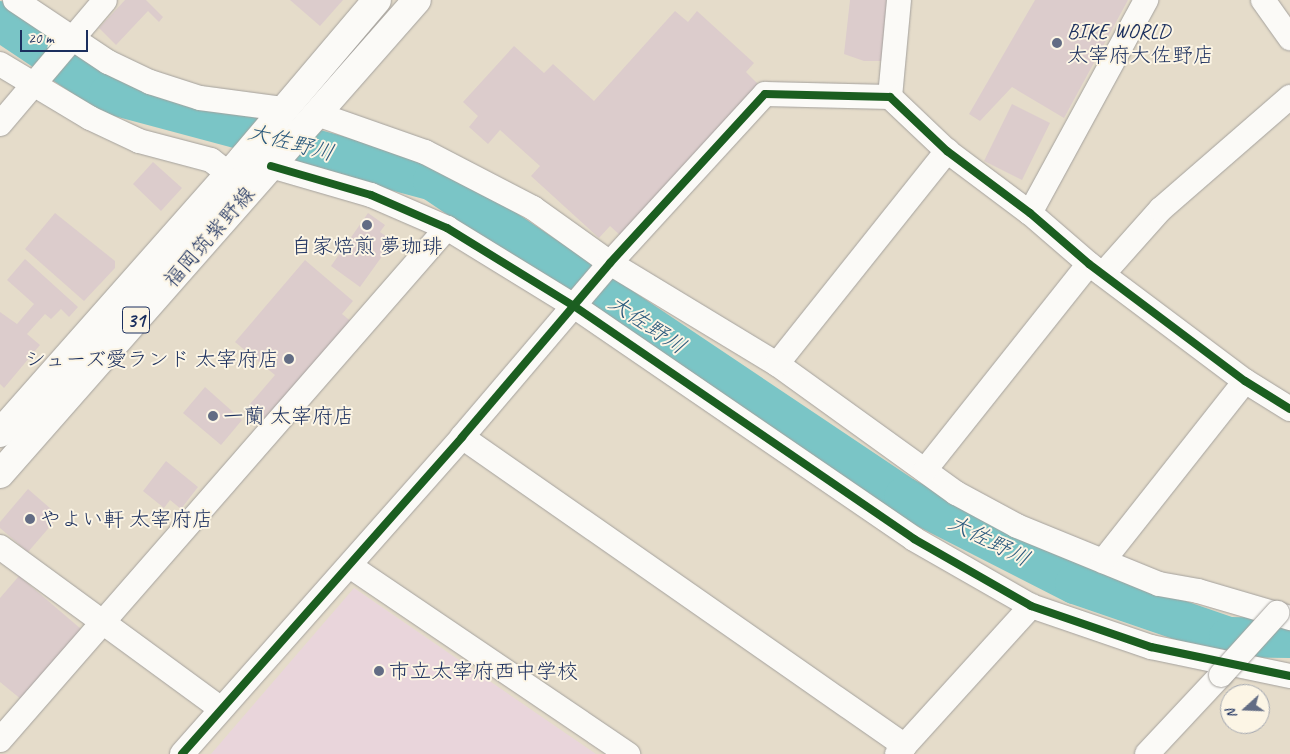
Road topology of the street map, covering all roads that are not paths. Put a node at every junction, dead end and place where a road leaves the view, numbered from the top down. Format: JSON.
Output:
{"nodes":[{"id":1,"x":15,"y":0,"type":"edge"},
{"id":2,"x":105,"y":0,"type":"edge"},
{"id":3,"x":377,"y":0,"type":"edge"},
{"id":4,"x":417,"y":0,"type":"edge"},
{"id":5,"x":899,"y":0,"type":"edge"},
{"id":6,"x":1146,"y":0,"type":"edge"},
{"id":7,"x":1263,"y":0,"type":"edge"},
{"id":8,"x":1290,"y":38,"type":"edge"},
{"id":9,"x":68,"y":43,"type":"junction"},
{"id":10,"x":0,"y":64,"type":"edge"},
{"id":11,"x":38,"y":79,"type":"junction"},
{"id":12,"x":890,"y":97,"type":"junction"},
{"id":13,"x":1290,"y":97,"type":"edge"},
{"id":14,"x":282,"y":109,"type":"junction"},
{"id":15,"x":317,"y":114,"type":"junction"},
{"id":16,"x":0,"y":124,"type":"edge"},
{"id":17,"x":947,"y":151,"type":"junction"},
{"id":18,"x":236,"y":166,"type":"junction"},
{"id":19,"x":271,"y":166,"type":"junction"},
{"id":20,"x":1030,"y":213,"type":"junction"},
{"id":21,"x":447,"y":228,"type":"junction"},
{"id":22,"x":610,"y":263,"type":"junction"},
{"id":23,"x":1096,"y":269,"type":"junction"},
{"id":24,"x":574,"y":306,"type":"junction"},
{"id":25,"x":777,"y":364,"type":"junction"},
{"id":26,"x":1245,"y":381,"type":"junction"},
{"id":27,"x":1290,"y":409,"type":"edge"},
{"id":28,"x":0,"y":433,"type":"edge"},
{"id":29,"x":462,"y":437,"type":"junction"},
{"id":30,"x":925,"y":470,"type":"junction"},
{"id":31,"x":0,"y":474,"type":"edge"},
{"id":32,"x":0,"y":547,"type":"edge"},
{"id":33,"x":1103,"y":561,"type":"junction"},
{"id":34,"x":350,"y":566,"type":"junction"},
{"id":35,"x":1031,"y":606,"type":"junction"},
{"id":36,"x":1285,"y":610,"type":"edge"},
{"id":37,"x":103,"y":621,"type":"junction"},
{"id":38,"x":1290,"y":676,"type":"edge"},
{"id":39,"x":221,"y":709,"type":"junction"},
{"id":40,"x":0,"y":740,"type":"edge"},
{"id":41,"x":901,"y":750,"type":"edge"},
{"id":42,"x":182,"y":754,"type":"edge"},
{"id":43,"x":628,"y":754,"type":"edge"},
{"id":44,"x":1147,"y":754,"type":"edge"}],
"edges":[{"from":1,"to":9,"type":"street"},
{"from":2,"to":9,"type":"street"},
{"from":3,"to":14,"type":"main road","name":"福岡筑紫野線","number":"31"},
{"from":4,"to":15,"type":"main road","name":"福岡筑紫野線","number":"31"},
{"from":5,"to":12,"type":"street"},
{"from":6,"to":20,"type":"street"},
{"from":7,"to":8,"type":"street"},
{"from":9,"to":11,"type":"street"},
{"from":9,"to":14,"type":"street"},
{"from":10,"to":11,"type":"street"},
{"from":11,"to":16,"type":"street"},
{"from":11,"to":18,"type":"street"},
{"from":12,"to":17,"type":"street"},
{"from":12,"to":22,"type":"street"},
{"from":13,"to":23,"type":"street"},
{"from":14,"to":18,"type":"main road","name":"福岡筑紫野線","number":"31"},
{"from":15,"to":19,"type":"main road","name":"福岡筑紫野線","number":"31"},
{"from":15,"to":22,"type":"street"},
{"from":17,"to":20,"type":"street"},
{"from":17,"to":25,"type":"street"},
{"from":18,"to":28,"type":"main road","name":"福岡筑紫野線","number":"31"},
{"from":19,"to":21,"type":"street"},
{"from":19,"to":31,"type":"main road","name":"福岡筑紫野線","number":"31"},
{"from":20,"to":23,"type":"street"},
{"from":21,"to":24,"type":"street"},
{"from":21,"to":37,"type":"street"},
{"from":22,"to":24,"type":"street"},
{"from":22,"to":25,"type":"street"},
{"from":23,"to":26,"type":"street"},
{"from":23,"to":30,"type":"street"},
{"from":24,"to":29,"type":"street"},
{"from":24,"to":35,"type":"street"},
{"from":25,"to":30,"type":"street"},
{"from":26,"to":27,"type":"street"},
{"from":26,"to":33,"type":"street"},
{"from":29,"to":34,"type":"street"},
{"from":29,"to":41,"type":"street"},
{"from":30,"to":33,"type":"street"},
{"from":32,"to":37,"type":"street"},
{"from":33,"to":36,"type":"street"},
{"from":34,"to":39,"type":"street"},
{"from":34,"to":43,"type":"street"},
{"from":35,"to":38,"type":"street"},
{"from":35,"to":41,"type":"street"},
{"from":36,"to":44,"type":"street","bridge":true},
{"from":37,"to":39,"type":"street"},
{"from":37,"to":40,"type":"street"},
{"from":39,"to":42,"type":"street"}]}
